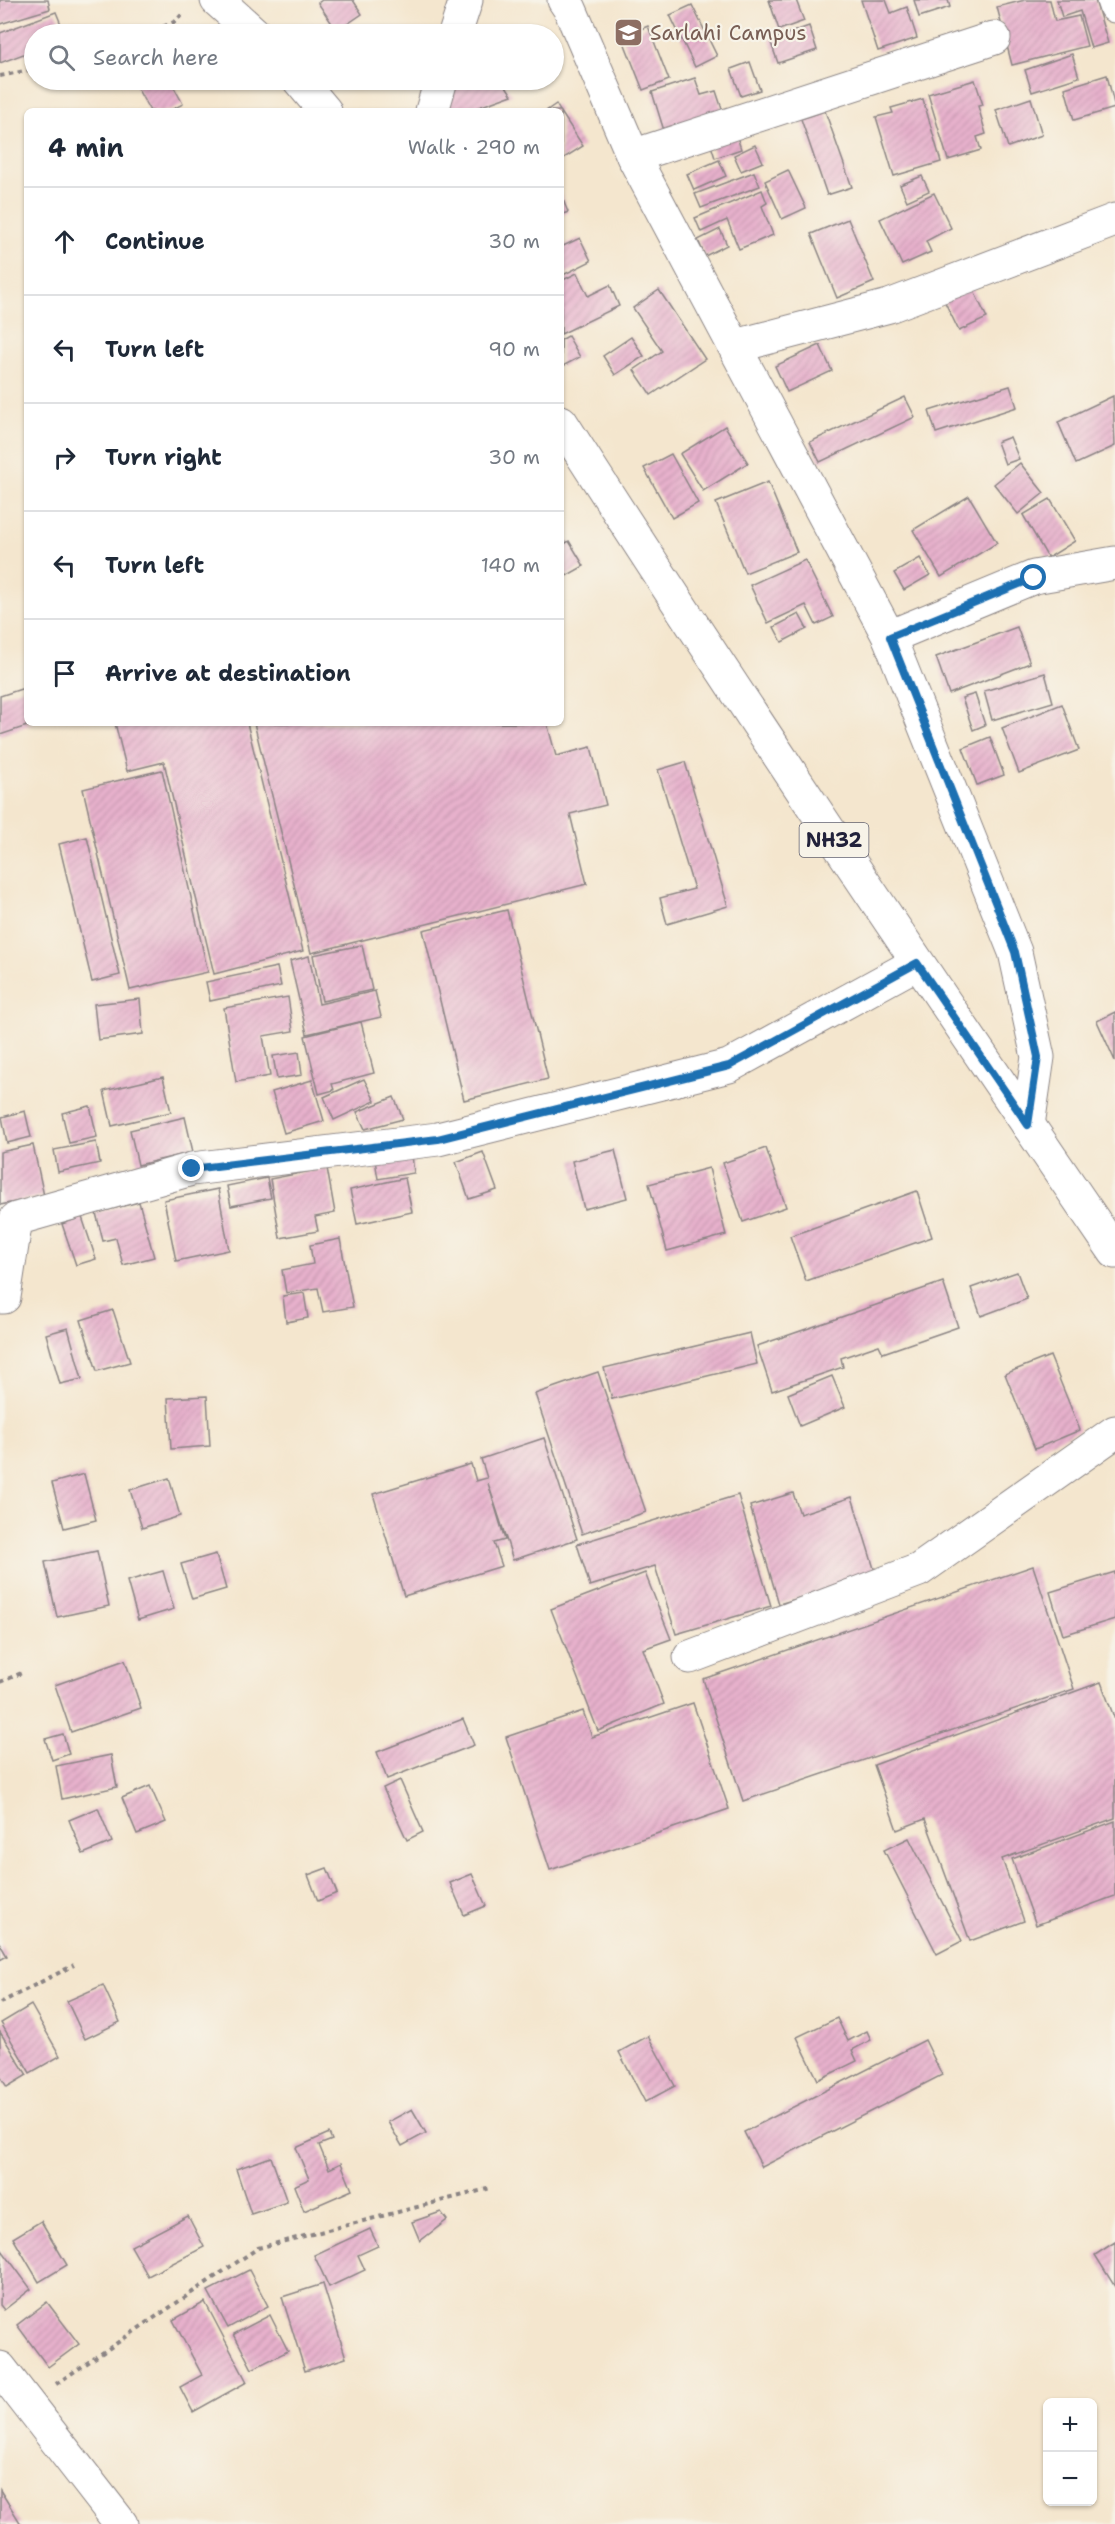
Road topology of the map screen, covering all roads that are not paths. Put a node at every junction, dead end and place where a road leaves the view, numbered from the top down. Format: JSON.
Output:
{"nodes":[{"id":1,"x":466,"y":0,"type":"edge"},
{"id":2,"x":564,"y":0,"type":"edge"},
{"id":3,"x":1113,"y":0,"type":"edge"},
{"id":4,"x":203,"y":3,"type":"edge"},
{"id":5,"x":1115,"y":6,"type":"edge"},
{"id":6,"x":238,"y":24,"type":"edge"},
{"id":7,"x":458,"y":24,"type":"edge"},
{"id":8,"x":994,"y":38,"type":"dead end"},
{"id":9,"x":307,"y":90,"type":"edge"},
{"id":10,"x":438,"y":90,"type":"edge"},
{"id":11,"x":322,"y":108,"type":"edge"},
{"id":12,"x":433,"y":108,"type":"edge"},
{"id":13,"x":633,"y":156,"type":"junction"},
{"id":14,"x":1115,"y":220,"type":"edge"},
{"id":15,"x":736,"y":346,"type":"junction"},
{"id":16,"x":564,"y":427,"type":"edge"},
{"id":17,"x":1115,"y":563,"type":"edge"},
{"id":18,"x":890,"y":637,"type":"junction"},
{"id":19,"x":917,"y":963,"type":"junction"},
{"id":20,"x":1028,"y":1125,"type":"junction"},
{"id":21,"x":1115,"y":1252,"type":"edge"},
{"id":22,"x":0,"y":1297,"type":"edge"},
{"id":23,"x":1115,"y":1432,"type":"edge"},
{"id":24,"x":690,"y":1657,"type":"dead end"},
{"id":25,"x":0,"y":2368,"type":"edge"},
{"id":26,"x":121,"y":2524,"type":"edge"}],
"edges":[{"from":1,"to":7,"type":"street"},
{"from":2,"to":13,"type":"street"},
{"from":3,"to":5,"type":"street"},
{"from":4,"to":6,"type":"street"},
{"from":8,"to":13,"type":"street"},
{"from":9,"to":11,"type":"street"},
{"from":10,"to":12,"type":"street"},
{"from":13,"to":15,"type":"street"},
{"from":14,"to":15,"type":"street"},
{"from":15,"to":18,"type":"street"},
{"from":16,"to":19,"type":"street","number":"NH32"},
{"from":17,"to":18,"type":"street"},
{"from":18,"to":20,"type":"street"},
{"from":19,"to":20,"type":"street","number":"NH32"},
{"from":19,"to":22,"type":"street"},
{"from":20,"to":21,"type":"street","number":"NH32"},
{"from":23,"to":24,"type":"street"},
{"from":25,"to":26,"type":"street"}]}
